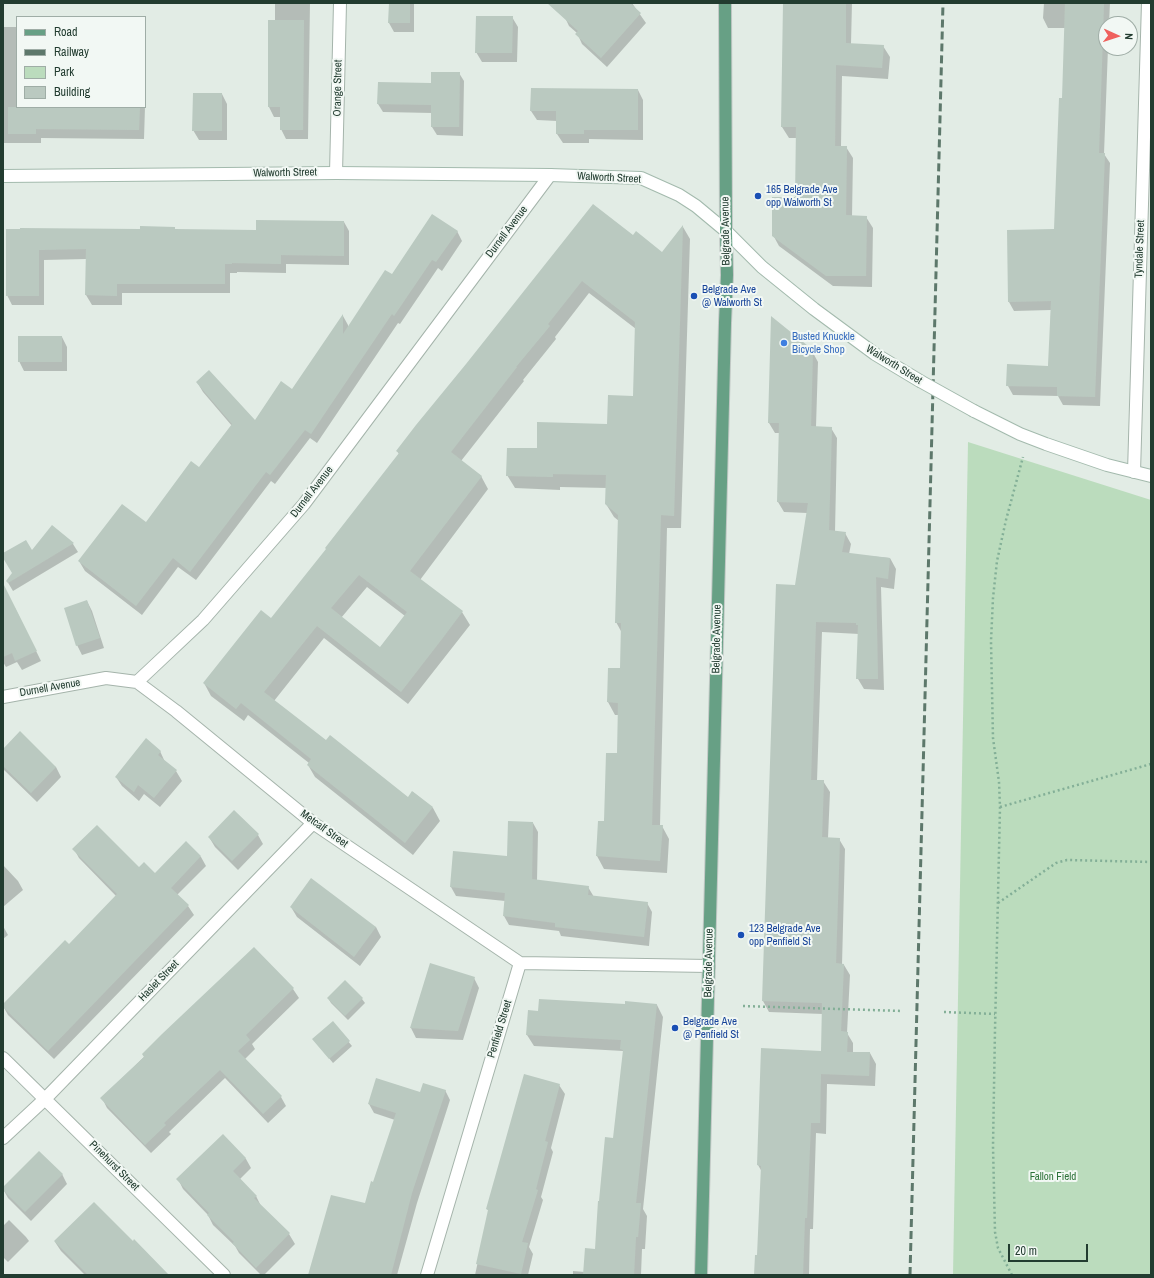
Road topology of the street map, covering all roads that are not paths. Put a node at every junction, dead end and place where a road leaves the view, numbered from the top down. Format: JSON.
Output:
{"nodes":[{"id":1,"x":340,"y":3,"type":"edge"},
{"id":2,"x":724,"y":3,"type":"edge"},
{"id":3,"x":1148,"y":3,"type":"edge"},
{"id":4,"x":336,"y":173,"type":"junction"},
{"id":5,"x":550,"y":175,"type":"junction"},
{"id":6,"x":3,"y":176,"type":"edge"},
{"id":7,"x":726,"y":231,"type":"junction"},
{"id":8,"x":1134,"y":472,"type":"junction"},
{"id":9,"x":1151,"y":476,"type":"edge"},
{"id":10,"x":137,"y":682,"type":"junction"},
{"id":11,"x":3,"y":696,"type":"edge"},
{"id":12,"x":313,"y":823,"type":"junction"},
{"id":13,"x":520,"y":963,"type":"junction"},
{"id":14,"x":708,"y":966,"type":"junction"},
{"id":15,"x":3,"y":1058,"type":"edge"},
{"id":16,"x":45,"y":1099,"type":"junction"},
{"id":17,"x":3,"y":1138,"type":"edge"},
{"id":18,"x":224,"y":1275,"type":"edge"},
{"id":19,"x":427,"y":1275,"type":"edge"},
{"id":20,"x":701,"y":1275,"type":"edge"}],
"edges":[{"from":1,"to":4,"type":"street","name":"Orange Street"},
{"from":2,"to":7,"type":"main road","name":"Belgrade Avenue"},
{"from":3,"to":8,"type":"street","name":"Tyndale Street"},
{"from":4,"to":5,"type":"street","name":"Walworth Street"},
{"from":4,"to":6,"type":"street","name":"Walworth Street"},
{"from":5,"to":7,"type":"street","name":"Walworth Street"},
{"from":5,"to":10,"type":"street","name":"Durnell Avenue"},
{"from":7,"to":8,"type":"street","name":"Walworth Street","bridge":true},
{"from":7,"to":14,"type":"main road","name":"Belgrade Avenue"},
{"from":8,"to":9,"type":"street","name":"Walworth Street"},
{"from":10,"to":11,"type":"street","name":"Durnell Avenue"},
{"from":10,"to":12,"type":"street","name":"Metcalf Street"},
{"from":12,"to":13,"type":"street","name":"Metcalf Street"},
{"from":12,"to":16,"type":"street","name":"Haslet Street"},
{"from":13,"to":14,"type":"street"},
{"from":13,"to":19,"type":"street","name":"Penfield Street"},
{"from":14,"to":20,"type":"main road","name":"Belgrade Avenue"},
{"from":15,"to":16,"type":"street","name":"Pinehurst Street"},
{"from":16,"to":17,"type":"street","name":"Haslet Street"},
{"from":16,"to":18,"type":"street","name":"Pinehurst Street"}]}
